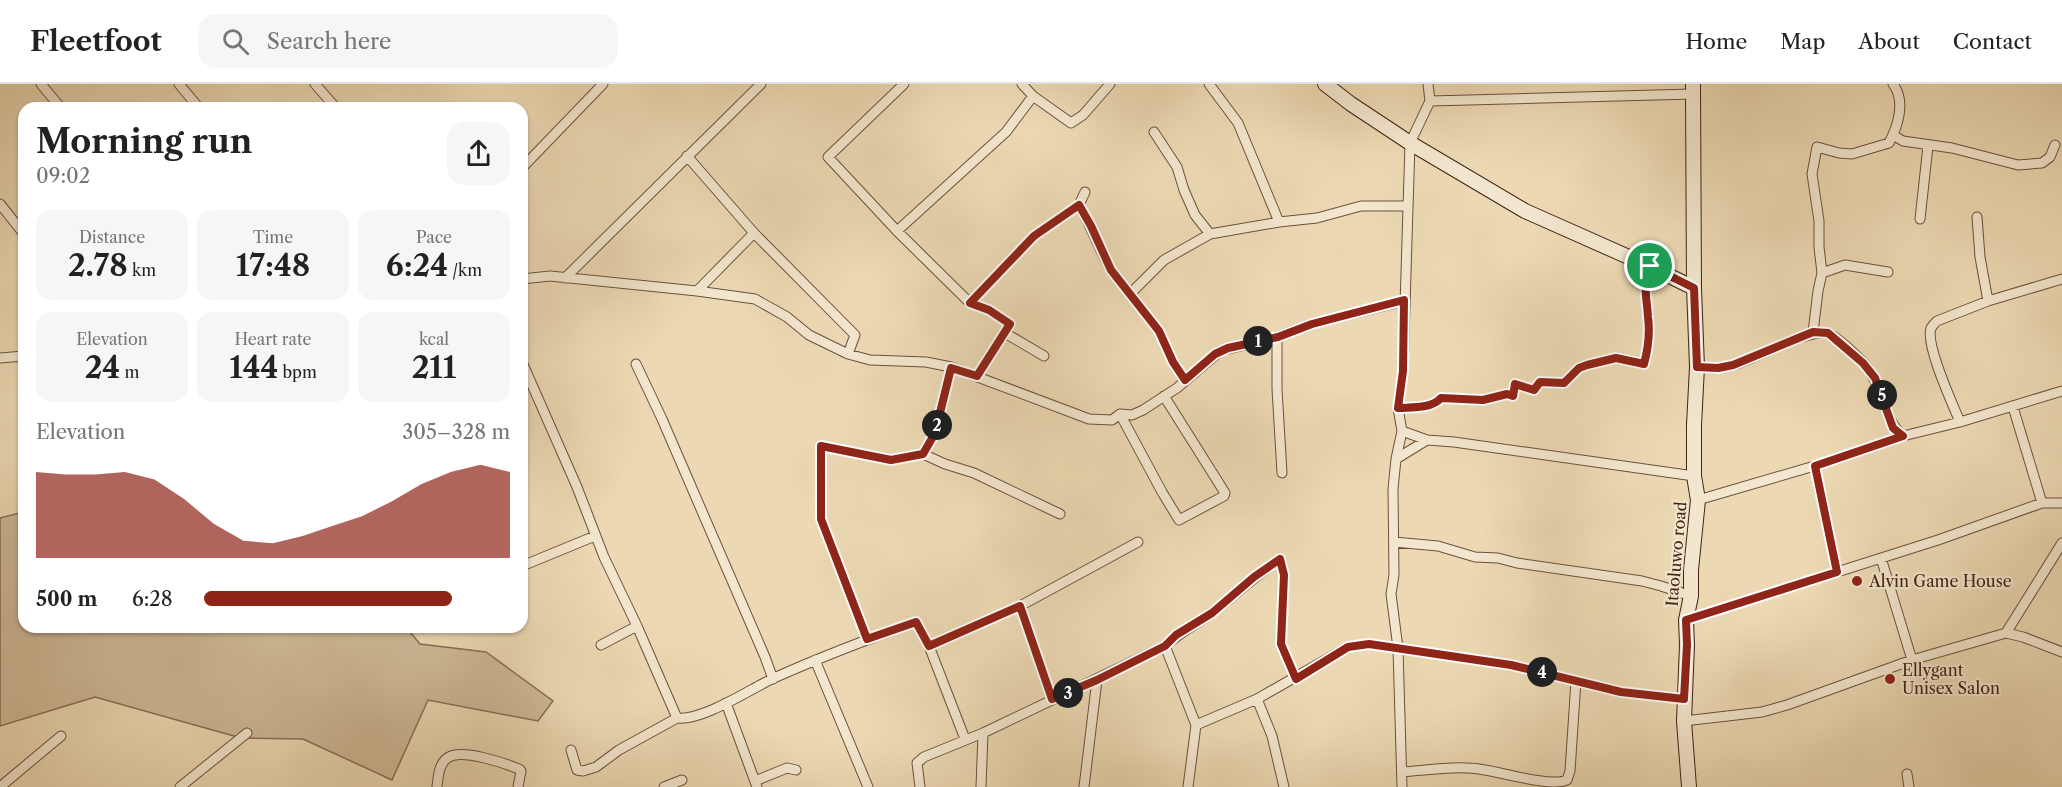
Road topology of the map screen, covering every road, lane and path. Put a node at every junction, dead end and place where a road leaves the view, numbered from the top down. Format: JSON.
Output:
{"nodes":[{"id":1,"x":41,"y":84,"type":"edge"},
{"id":2,"x":179,"y":84,"type":"edge"},
{"id":3,"x":315,"y":84,"type":"edge"},
{"id":4,"x":602,"y":84,"type":"edge"},
{"id":5,"x":761,"y":84,"type":"edge"},
{"id":6,"x":904,"y":84,"type":"edge"},
{"id":7,"x":1022,"y":84,"type":"edge"},
{"id":8,"x":1110,"y":84,"type":"edge"},
{"id":9,"x":1209,"y":84,"type":"edge"},
{"id":10,"x":1325,"y":84,"type":"edge"},
{"id":11,"x":1428,"y":84,"type":"edge"},
{"id":12,"x":1893,"y":84,"type":"edge"},
{"id":13,"x":1693,"y":89,"type":"edge"},
{"id":14,"x":1033,"y":96,"type":"junction"},
{"id":15,"x":1430,"y":101,"type":"junction"},
{"id":16,"x":56,"y":102,"type":"edge"},
{"id":17,"x":194,"y":102,"type":"edge"},
{"id":18,"x":331,"y":102,"type":"edge"},
{"id":19,"x":1154,"y":132,"type":"dead end"},
{"id":20,"x":1893,"y":135,"type":"junction"},
{"id":21,"x":1410,"y":143,"type":"junction"},
{"id":22,"x":2055,"y":145,"type":"dead end"},
{"id":23,"x":1928,"y":146,"type":"junction"},
{"id":24,"x":687,"y":156,"type":"junction"},
{"id":25,"x":528,"y":162,"type":"edge"},
{"id":26,"x":1085,"y":192,"type":"dead end"},
{"id":27,"x":0,"y":204,"type":"edge"},
{"id":28,"x":1079,"y":205,"type":"junction"},
{"id":29,"x":1408,"y":206,"type":"junction"},
{"id":30,"x":1977,"y":217,"type":"dead end"},
{"id":31,"x":1920,"y":219,"type":"dead end"},
{"id":32,"x":1279,"y":222,"type":"junction"},
{"id":33,"x":18,"y":226,"type":"edge"},
{"id":34,"x":897,"y":231,"type":"junction"},
{"id":35,"x":754,"y":233,"type":"junction"},
{"id":36,"x":1210,"y":234,"type":"junction"},
{"id":37,"x":1650,"y":266,"type":"junction"},
{"id":38,"x":1888,"y":272,"type":"dead end"},
{"id":39,"x":1822,"y":273,"type":"junction"},
{"id":40,"x":528,"y":278,"type":"edge"},
{"id":41,"x":566,"y":278,"type":"junction"},
{"id":42,"x":2062,"y":279,"type":"edge"},
{"id":43,"x":1694,"y":288,"type":"junction"},
{"id":44,"x":697,"y":291,"type":"junction"},
{"id":45,"x":1130,"y":294,"type":"junction"},
{"id":46,"x":1404,"y":300,"type":"junction"},
{"id":47,"x":1988,"y":301,"type":"junction"},
{"id":48,"x":970,"y":303,"type":"junction"},
{"id":49,"x":1813,"y":332,"type":"junction"},
{"id":50,"x":1005,"y":333,"type":"junction"},
{"id":51,"x":1278,"y":337,"type":"junction"},
{"id":52,"x":848,"y":354,"type":"junction"},
{"id":53,"x":18,"y":356,"type":"edge"},
{"id":54,"x":1044,"y":356,"type":"dead end"},
{"id":55,"x":0,"y":358,"type":"edge"},
{"id":56,"x":636,"y":364,"type":"dead end"},
{"id":57,"x":1697,"y":367,"type":"junction"},
{"id":58,"x":951,"y":368,"type":"junction"},
{"id":59,"x":528,"y":376,"type":"edge"},
{"id":60,"x":977,"y":376,"type":"junction"},
{"id":61,"x":1185,"y":380,"type":"junction"},
{"id":62,"x":2062,"y":391,"type":"edge"},
{"id":63,"x":1164,"y":396,"type":"junction"},
{"id":64,"x":2013,"y":407,"type":"junction"},
{"id":65,"x":1398,"y":408,"type":"junction"},
{"id":66,"x":1120,"y":414,"type":"junction"},
{"id":67,"x":1960,"y":422,"type":"junction"},
{"id":68,"x":1402,"y":431,"type":"junction"},
{"id":69,"x":1903,"y":436,"type":"junction"},
{"id":70,"x":1427,"y":440,"type":"junction"},
{"id":71,"x":923,"y":454,"type":"junction"},
{"id":72,"x":1396,"y":459,"type":"junction"},
{"id":73,"x":1815,"y":466,"type":"junction"},
{"id":74,"x":1282,"y":473,"type":"dead end"},
{"id":75,"x":1694,"y":476,"type":"junction"},
{"id":76,"x":1698,"y":500,"type":"junction"},
{"id":77,"x":2042,"y":503,"type":"junction"},
{"id":78,"x":2062,"y":503,"type":"edge"},
{"id":79,"x":1060,"y":514,"type":"dead end"},
{"id":80,"x":595,"y":536,"type":"junction"},
{"id":81,"x":1138,"y":542,"type":"dead end"},
{"id":82,"x":1394,"y":542,"type":"junction"},
{"id":83,"x":2062,"y":543,"type":"edge"},
{"id":84,"x":2059,"y":556,"type":"edge"},
{"id":85,"x":1881,"y":558,"type":"junction"},
{"id":86,"x":528,"y":564,"type":"edge"},
{"id":87,"x":1837,"y":572,"type":"junction"},
{"id":88,"x":1690,"y":596,"type":"junction"},
{"id":89,"x":1020,"y":606,"type":"junction"},
{"id":90,"x":1686,"y":620,"type":"junction"},
{"id":91,"x":637,"y":626,"type":"junction"},
{"id":92,"x":2006,"y":633,"type":"junction"},
{"id":93,"x":867,"y":639,"type":"junction"},
{"id":94,"x":601,"y":645,"type":"dead end"},
{"id":95,"x":929,"y":646,"type":"junction"},
{"id":96,"x":1165,"y":646,"type":"junction"},
{"id":97,"x":1398,"y":648,"type":"junction"},
{"id":98,"x":2062,"y":652,"type":"edge"},
{"id":99,"x":815,"y":660,"type":"junction"},
{"id":100,"x":1912,"y":660,"type":"junction"},
{"id":101,"x":773,"y":679,"type":"junction"},
{"id":102,"x":1296,"y":679,"type":"junction"},
{"id":103,"x":1097,"y":680,"type":"junction"},
{"id":104,"x":1576,"y":681,"type":"junction"},
{"id":105,"x":1052,"y":699,"type":"junction"},
{"id":106,"x":1257,"y":699,"type":"junction"},
{"id":107,"x":1684,"y":699,"type":"junction"},
{"id":108,"x":726,"y":703,"type":"junction"},
{"id":109,"x":677,"y":718,"type":"junction"},
{"id":110,"x":1684,"y":721,"type":"junction"},
{"id":111,"x":1196,"y":725,"type":"junction"},
{"id":112,"x":247,"y":733,"type":"dead end"},
{"id":113,"x":983,"y":733,"type":"junction"},
{"id":114,"x":61,"y":736,"type":"dead end"},
{"id":115,"x":966,"y":739,"type":"junction"},
{"id":116,"x":571,"y":750,"type":"dead end"},
{"id":117,"x":796,"y":770,"type":"dead end"},
{"id":118,"x":1402,"y":772,"type":"junction"},
{"id":119,"x":1907,"y":774,"type":"dead end"},
{"id":120,"x":682,"y":780,"type":"dead end"},
{"id":121,"x":756,"y":784,"type":"edge"},
{"id":122,"x":0,"y":787,"type":"edge"},
{"id":123,"x":180,"y":787,"type":"edge"},
{"id":124,"x":437,"y":787,"type":"edge"},
{"id":125,"x":518,"y":787,"type":"edge"},
{"id":126,"x":664,"y":787,"type":"edge"},
{"id":127,"x":868,"y":787,"type":"edge"},
{"id":128,"x":920,"y":787,"type":"edge"},
{"id":129,"x":981,"y":787,"type":"edge"},
{"id":130,"x":1084,"y":787,"type":"edge"},
{"id":131,"x":1188,"y":787,"type":"edge"},
{"id":132,"x":1284,"y":787,"type":"edge"},
{"id":133,"x":1401,"y":787,"type":"edge"},
{"id":134,"x":1689,"y":787,"type":"edge"},
{"id":135,"x":1909,"y":787,"type":"edge"}],
"edges":[{"from":1,"to":16,"type":"street"},
{"from":2,"to":17,"type":"street"},
{"from":3,"to":18,"type":"street"},
{"from":4,"to":25,"type":"street"},
{"from":5,"to":24,"type":"street"},
{"from":6,"to":34,"type":"street"},
{"from":7,"to":14,"type":"street"},
{"from":8,"to":14,"type":"street"},
{"from":9,"to":32,"type":"street"},
{"from":10,"to":21,"type":"street"},
{"from":11,"to":15,"type":"street"},
{"from":12,"to":20,"type":"street"},
{"from":13,"to":15,"type":"street"},
{"from":13,"to":43,"type":"street","name":"Itaoluwo road"},
{"from":14,"to":34,"type":"street"},
{"from":15,"to":21,"type":"street"},
{"from":19,"to":36,"type":"street"},
{"from":20,"to":23,"type":"street"},
{"from":20,"to":39,"type":"street"},
{"from":21,"to":29,"type":"street"},
{"from":21,"to":37,"type":"street"},
{"from":22,"to":23,"type":"street"},
{"from":23,"to":31,"type":"street"},
{"from":24,"to":35,"type":"street"},
{"from":24,"to":41,"type":"street"},
{"from":26,"to":28,"type":"street"},
{"from":27,"to":33,"type":"street"},
{"from":28,"to":45,"type":"street"},
{"from":28,"to":48,"type":"street"},
{"from":29,"to":32,"type":"street"},
{"from":29,"to":46,"type":"street"},
{"from":30,"to":47,"type":"street"},
{"from":32,"to":36,"type":"street"},
{"from":34,"to":48,"type":"street"},
{"from":35,"to":44,"type":"street"},
{"from":35,"to":52,"type":"street"},
{"from":36,"to":45,"type":"street"},
{"from":37,"to":43,"type":"street"},
{"from":37,"to":65,"type":"street"},
{"from":38,"to":39,"type":"street"},
{"from":39,"to":49,"type":"street"},
{"from":40,"to":41,"type":"street"},
{"from":41,"to":44,"type":"street"},
{"from":42,"to":47,"type":"street"},
{"from":43,"to":57,"type":"street","name":"Itaoluwo road"},
{"from":44,"to":52,"type":"street"},
{"from":45,"to":61,"type":"street"},
{"from":46,"to":51,"type":"street"},
{"from":46,"to":65,"type":"street"},
{"from":47,"to":67,"type":"street"},
{"from":48,"to":50,"type":"street"},
{"from":49,"to":57,"type":"street"},
{"from":49,"to":69,"type":"street"},
{"from":50,"to":54,"type":"street"},
{"from":50,"to":60,"type":"street"},
{"from":51,"to":61,"type":"street"},
{"from":51,"to":74,"type":"street"},
{"from":52,"to":58,"type":"street"},
{"from":53,"to":55,"type":"street"},
{"from":56,"to":101,"type":"street"},
{"from":57,"to":75,"type":"street","name":"Itaoluwo road"},
{"from":58,"to":60,"type":"street"},
{"from":58,"to":71,"type":"street"},
{"from":59,"to":80,"type":"street"},
{"from":60,"to":66,"type":"street"},
{"from":61,"to":63,"type":"street"},
{"from":62,"to":64,"type":"street"},
{"from":63,"to":66,"type":"street"},
{"from":63,"to":66,"type":"street"},
{"from":64,"to":67,"type":"street"},
{"from":64,"to":77,"type":"street"},
{"from":65,"to":68,"type":"street"},
{"from":67,"to":69,"type":"street"},
{"from":68,"to":70,"type":"street"},
{"from":68,"to":72,"type":"street"},
{"from":69,"to":73,"type":"street"},
{"from":70,"to":72,"type":"street"},
{"from":70,"to":75,"type":"street"},
{"from":71,"to":79,"type":"street"},
{"from":71,"to":93,"type":"street"},
{"from":72,"to":82,"type":"street"},
{"from":73,"to":76,"type":"street"},
{"from":73,"to":87,"type":"street"},
{"from":75,"to":76,"type":"street","name":"Itaoluwo road"},
{"from":76,"to":88,"type":"street","name":"Itaoluwo road"},
{"from":77,"to":78,"type":"street"},
{"from":77,"to":85,"type":"street"},
{"from":80,"to":86,"type":"street"},
{"from":80,"to":91,"type":"street"},
{"from":81,"to":89,"type":"street"},
{"from":82,"to":88,"type":"street"},
{"from":82,"to":97,"type":"street"},
{"from":83,"to":84,"type":"street"},
{"from":84,"to":92,"type":"street"},
{"from":85,"to":87,"type":"street"},
{"from":85,"to":100,"type":"street"},
{"from":87,"to":90,"type":"street"},
{"from":88,"to":90,"type":"street","name":"Itaoluwo road"},
{"from":89,"to":95,"type":"street"},
{"from":89,"to":105,"type":"street"},
{"from":90,"to":107,"type":"street","name":"Itaoluwo road"},
{"from":91,"to":94,"type":"street"},
{"from":91,"to":109,"type":"street"},
{"from":92,"to":98,"type":"street"},
{"from":92,"to":100,"type":"street"},
{"from":93,"to":95,"type":"street"},
{"from":93,"to":99,"type":"street"},
{"from":95,"to":115,"type":"street"},
{"from":96,"to":102,"type":"street"},
{"from":96,"to":103,"type":"street"},
{"from":96,"to":111,"type":"street"},
{"from":97,"to":102,"type":"street"},
{"from":97,"to":104,"type":"street"},
{"from":97,"to":118,"type":"street"},
{"from":99,"to":101,"type":"street"},
{"from":99,"to":127,"type":"street"},
{"from":100,"to":110,"type":"street"},
{"from":101,"to":108,"type":"street"},
{"from":102,"to":106,"type":"street"},
{"from":103,"to":105,"type":"street"},
{"from":103,"to":130,"type":"street"},
{"from":104,"to":107,"type":"street"},
{"from":104,"to":118,"type":"street"},
{"from":105,"to":113,"type":"street"},
{"from":106,"to":111,"type":"street"},
{"from":106,"to":132,"type":"street"},
{"from":107,"to":110,"type":"street","name":"Itaoluwo road"},
{"from":108,"to":109,"type":"street"},
{"from":108,"to":121,"type":"street"},
{"from":109,"to":116,"type":"street"},
{"from":110,"to":134,"type":"street","name":"Itaoluwo road"},
{"from":111,"to":131,"type":"street"},
{"from":112,"to":123,"type":"street"},
{"from":113,"to":115,"type":"street"},
{"from":113,"to":129,"type":"street"},
{"from":114,"to":122,"type":"street"},
{"from":115,"to":128,"type":"street"},
{"from":117,"to":121,"type":"street"},
{"from":118,"to":133,"type":"street"},
{"from":119,"to":135,"type":"street"},
{"from":120,"to":126,"type":"street"},
{"from":124,"to":125,"type":"street"}]}
